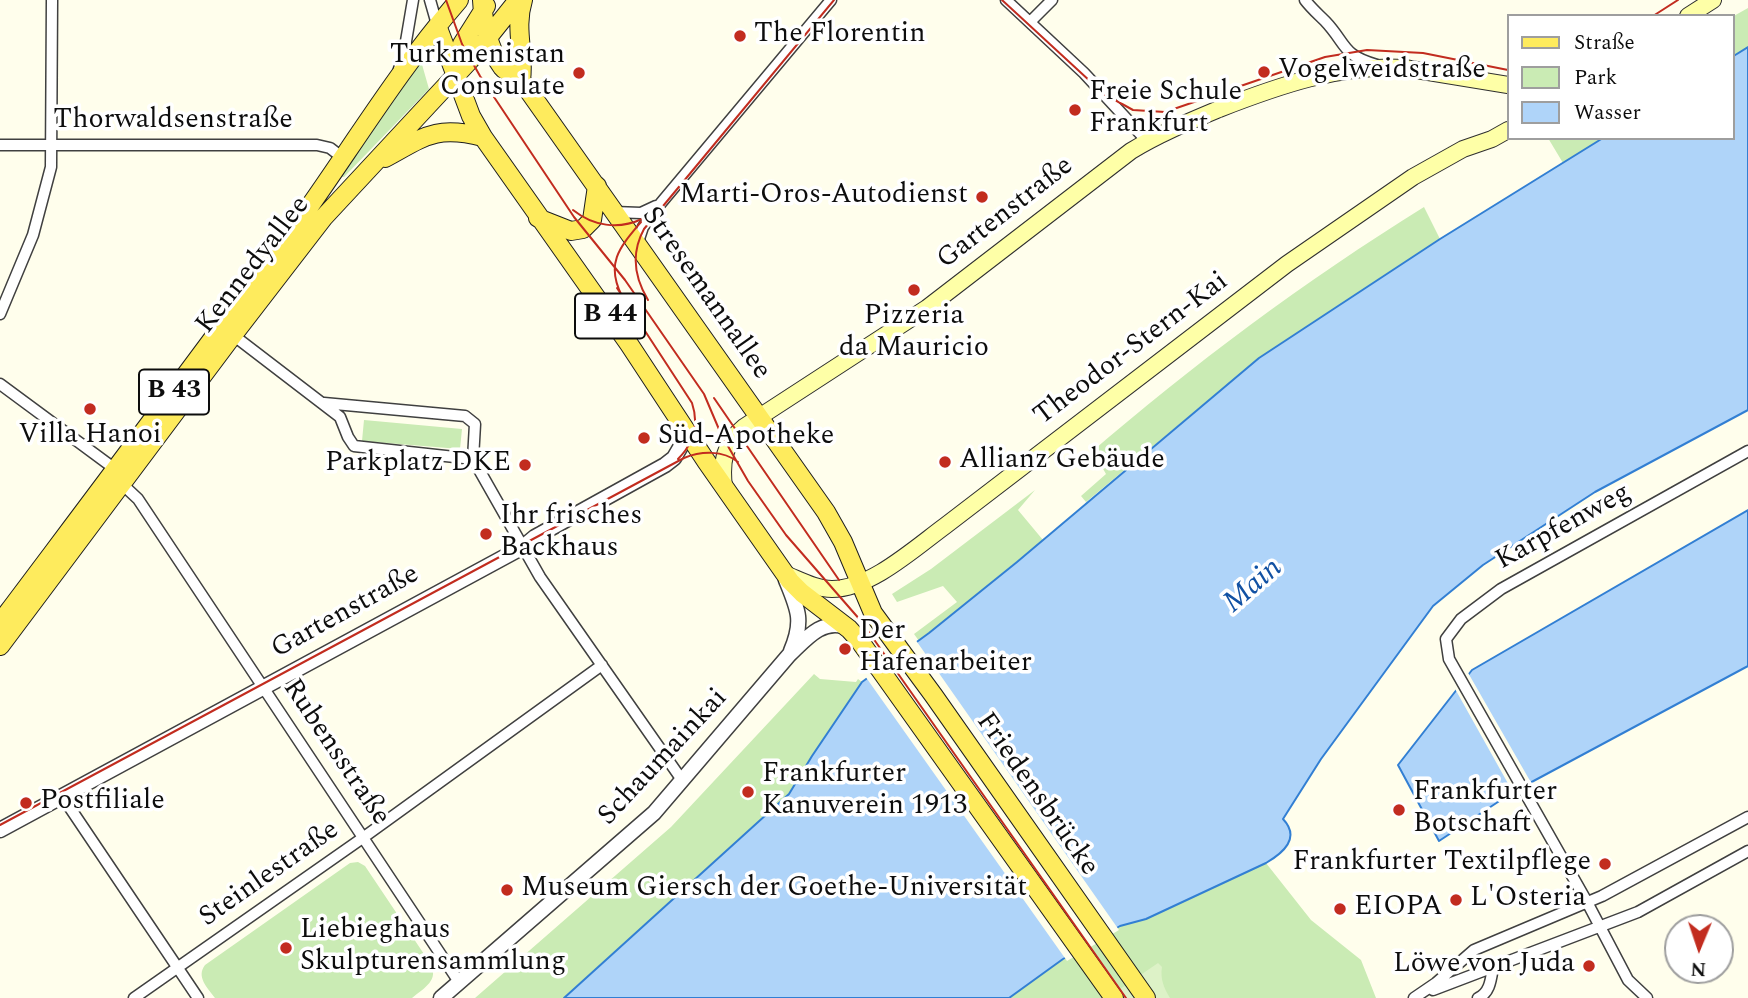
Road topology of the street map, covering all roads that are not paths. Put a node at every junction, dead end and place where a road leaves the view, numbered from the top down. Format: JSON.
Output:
{"nodes":[{"id":1,"x":52,"y":0,"type":"edge"},
{"id":2,"x":413,"y":0,"type":"edge"},
{"id":3,"x":430,"y":0,"type":"edge"},
{"id":4,"x":459,"y":0,"type":"edge"},
{"id":5,"x":520,"y":0,"type":"edge"},
{"id":6,"x":831,"y":0,"type":"edge"},
{"id":7,"x":1006,"y":0,"type":"edge"},
{"id":8,"x":1052,"y":0,"type":"edge"},
{"id":9,"x":1305,"y":0,"type":"edge"},
{"id":10,"x":1713,"y":0,"type":"edge"},
{"id":11,"x":485,"y":4,"type":"edge"},
{"id":12,"x":1691,"y":14,"type":"edge"},
{"id":13,"x":1030,"y":22,"type":"junction"},
{"id":14,"x":438,"y":28,"type":"junction"},
{"id":15,"x":489,"y":37,"type":"junction"},
{"id":16,"x":1386,"y":67,"type":"junction"},
{"id":17,"x":455,"y":76,"type":"junction"},
{"id":18,"x":521,"y":80,"type":"junction"},
{"id":19,"x":394,"y":86,"type":"junction"},
{"id":20,"x":1506,"y":86,"type":"edge"},
{"id":21,"x":1506,"y":122,"type":"edge"},
{"id":22,"x":1506,"y":131,"type":"edge"},
{"id":23,"x":483,"y":137,"type":"junction"},
{"id":24,"x":1147,"y":141,"type":"junction"},
{"id":25,"x":1477,"y":142,"type":"junction"},
{"id":26,"x":0,"y":145,"type":"edge"},
{"id":27,"x":52,"y":146,"type":"junction"},
{"id":28,"x":343,"y":158,"type":"junction"},
{"id":29,"x":369,"y":167,"type":"junction"},
{"id":30,"x":597,"y":186,"type":"junction"},
{"id":31,"x":661,"y":202,"type":"junction"},
{"id":32,"x":614,"y":212,"type":"junction"},
{"id":33,"x":538,"y":218,"type":"junction"},
{"id":34,"x":637,"y":245,"type":"junction"},
{"id":35,"x":0,"y":314,"type":"edge"},
{"id":36,"x":233,"y":335,"type":"junction"},
{"id":37,"x":0,"y":384,"type":"edge"},
{"id":38,"x":322,"y":403,"type":"junction"},
{"id":39,"x":678,"y":416,"type":"junction"},
{"id":40,"x":759,"y":416,"type":"junction"},
{"id":41,"x":1748,"y":451,"type":"edge"},
{"id":42,"x":473,"y":459,"type":"junction"},
{"id":43,"x":119,"y":476,"type":"junction"},
{"id":44,"x":724,"y":487,"type":"junction"},
{"id":45,"x":523,"y":547,"type":"junction"},
{"id":46,"x":783,"y":571,"type":"junction"},
{"id":47,"x":859,"y":583,"type":"junction"},
{"id":48,"x":0,"y":623,"type":"edge"},
{"id":49,"x":881,"y":625,"type":"joint"},
{"id":50,"x":854,"y":635,"type":"junction"},
{"id":51,"x":0,"y":646,"type":"edge"},
{"id":52,"x":789,"y":655,"type":"junction"},
{"id":53,"x":602,"y":665,"type":"junction"},
{"id":54,"x":264,"y":688,"type":"junction"},
{"id":55,"x":682,"y":780,"type":"junction"},
{"id":56,"x":62,"y":796,"type":"junction"},
{"id":57,"x":1748,"y":817,"type":"edge"},
{"id":58,"x":0,"y":830,"type":"edge"},
{"id":59,"x":364,"y":837,"type":"junction"},
{"id":60,"x":1748,"y":851,"type":"edge"},
{"id":61,"x":1587,"y":902,"type":"junction"},
{"id":62,"x":1600,"y":927,"type":"junction"},
{"id":63,"x":1493,"y":967,"type":"junction"},
{"id":64,"x":177,"y":968,"type":"junction"},
{"id":65,"x":459,"y":982,"type":"junction"},
{"id":66,"x":1416,"y":997,"type":"edge"},
{"id":67,"x":134,"y":998,"type":"edge"},
{"id":68,"x":198,"y":998,"type":"edge"},
{"id":69,"x":441,"y":998,"type":"edge"},
{"id":70,"x":1114,"y":998,"type":"edge"},
{"id":71,"x":1146,"y":998,"type":"edge"},
{"id":72,"x":1481,"y":998,"type":"edge"},
{"id":73,"x":1647,"y":998,"type":"edge"}],
"edges":[{"from":1,"to":27,"type":"street"},
{"from":2,"to":19,"type":"street"},
{"from":3,"to":14,"type":"street"},
{"from":4,"to":14,"type":"main road","name":"Kennedyallee","number":"B 43"},
{"from":5,"to":15,"type":"main road","name":"Kennedyallee","number":"B 43"},
{"from":5,"to":18,"type":"main road"},
{"from":6,"to":31,"type":"street"},
{"from":7,"to":13,"type":"street"},
{"from":8,"to":13,"type":"street"},
{"from":9,"to":16,"type":"street"},
{"from":10,"to":12,"type":"main road"},
{"from":11,"to":15,"type":"main road","name":"Stresemannallee","number":"B 44"},
{"from":11,"to":17,"type":"main road","number":"B 43"},
{"from":13,"to":24,"type":"street"},
{"from":14,"to":17,"type":"main road","number":"B 44"},
{"from":14,"to":19,"type":"main road","name":"Kennedyallee","number":"B 43"},
{"from":15,"to":17,"type":"main road","name":"Kennedyallee","number":"B 43"},
{"from":15,"to":18,"type":"main road","name":"Stresemannallee","number":"B 44"},
{"from":16,"to":20,"type":"main road","name":"Gartenstraße"},
{"from":16,"to":24,"type":"main road","name":"Gartenstraße"},
{"from":17,"to":23,"type":"main road","number":"B 44"},
{"from":17,"to":29,"type":"main road","name":"Kennedyallee","number":"B 43"},
{"from":18,"to":30,"type":"main road","name":"Stresemannallee","number":"B 44"},
{"from":19,"to":28,"type":"main road","name":"Kennedyallee","number":"B 43"},
{"from":21,"to":25,"type":"main road"},
{"from":22,"to":25,"type":"main road","name":"Theodor-Stern-Kai"},
{"from":23,"to":29,"type":"main road"},
{"from":23,"to":33,"type":"main road","number":"B 44"},
{"from":24,"to":40,"type":"main road","name":"Gartenstraße"},
{"from":25,"to":47,"type":"main road","name":"Theodor-Stern-Kai"},
{"from":26,"to":27,"type":"street","name":"Thorwaldsenstraße"},
{"from":27,"to":28,"type":"street","name":"Thorwaldsenstraße"},
{"from":27,"to":35,"type":"street"},
{"from":28,"to":43,"type":"main road","name":"Kennedyallee","number":"B 43"},
{"from":29,"to":36,"type":"main road","name":"Kennedyallee","number":"B 43"},
{"from":30,"to":32,"type":"main road","name":"Stresemannallee","number":"B 44"},
{"from":30,"to":33,"type":"main road"},
{"from":31,"to":32,"type":"street"},
{"from":31,"to":34,"type":"street"},
{"from":32,"to":34,"type":"main road","name":"Stresemannallee","number":"B 44"},
{"from":33,"to":39,"type":"main road","number":"B 44"},
{"from":34,"to":40,"type":"main road","name":"Stresemannallee","number":"B 44"},
{"from":36,"to":38,"type":"street"},
{"from":36,"to":43,"type":"main road","name":"Kennedyallee","number":"B 43"},
{"from":37,"to":43,"type":"street","name":"Rubensstraße"},
{"from":38,"to":42,"type":"street"},
{"from":38,"to":42,"type":"street"},
{"from":39,"to":44,"type":"main road","number":"B 44"},
{"from":39,"to":45,"type":"street","name":"Gartenstraße"},
{"from":40,"to":44,"type":"main road","name":"Gartenstraße"},
{"from":40,"to":47,"type":"main road","name":"Stresemannallee","number":"B 44"},
{"from":41,"to":61,"type":"street","name":"Karpfenweg"},
{"from":42,"to":45,"type":"street"},
{"from":43,"to":48,"type":"main road","name":"Kennedyallee","number":"B 43"},
{"from":43,"to":51,"type":"main road","name":"Kennedyallee","number":"B 43"},
{"from":43,"to":54,"type":"street","name":"Rubensstraße"},
{"from":44,"to":46,"type":"main road","number":"B 44"},
{"from":45,"to":53,"type":"street"},
{"from":45,"to":54,"type":"street","name":"Gartenstraße"},
{"from":46,"to":47,"type":"main road","name":"Theodor-Stern-Kai"},
{"from":46,"to":50,"type":"main road","number":"B 44"},
{"from":46,"to":52,"type":"street","name":"Schaumainkai"},
{"from":47,"to":49,"type":"main road","name":"Stresemannallee","number":"B 44"},
{"from":49,"to":71,"type":"main road","name":"Friedensbrücke","number":"B 44"},
{"from":50,"to":52,"type":"street","name":"Schaumainkai"},
{"from":50,"to":70,"type":"main road","name":"Friedensbrücke","number":"B 44"},
{"from":52,"to":55,"type":"street","name":"Schaumainkai"},
{"from":53,"to":55,"type":"street"},
{"from":53,"to":59,"type":"street","name":"Steinlestraße"},
{"from":54,"to":56,"type":"street","name":"Gartenstraße"},
{"from":54,"to":59,"type":"street","name":"Rubensstraße"},
{"from":55,"to":65,"type":"street","name":"Schaumainkai"},
{"from":56,"to":58,"type":"street","name":"Gartenstraße"},
{"from":56,"to":64,"type":"street"},
{"from":57,"to":61,"type":"street"},
{"from":59,"to":64,"type":"street","name":"Steinlestraße"},
{"from":59,"to":65,"type":"street","name":"Rubensstraße"},
{"from":60,"to":62,"type":"street"},
{"from":61,"to":62,"type":"street"},
{"from":61,"to":66,"type":"street"},
{"from":62,"to":63,"type":"street"},
{"from":62,"to":73,"type":"street"},
{"from":63,"to":66,"type":"street"},
{"from":63,"to":72,"type":"street"},
{"from":64,"to":67,"type":"street","name":"Steinlestraße"},
{"from":64,"to":68,"type":"street"},
{"from":65,"to":69,"type":"street","name":"Schaumainkai"}]}
